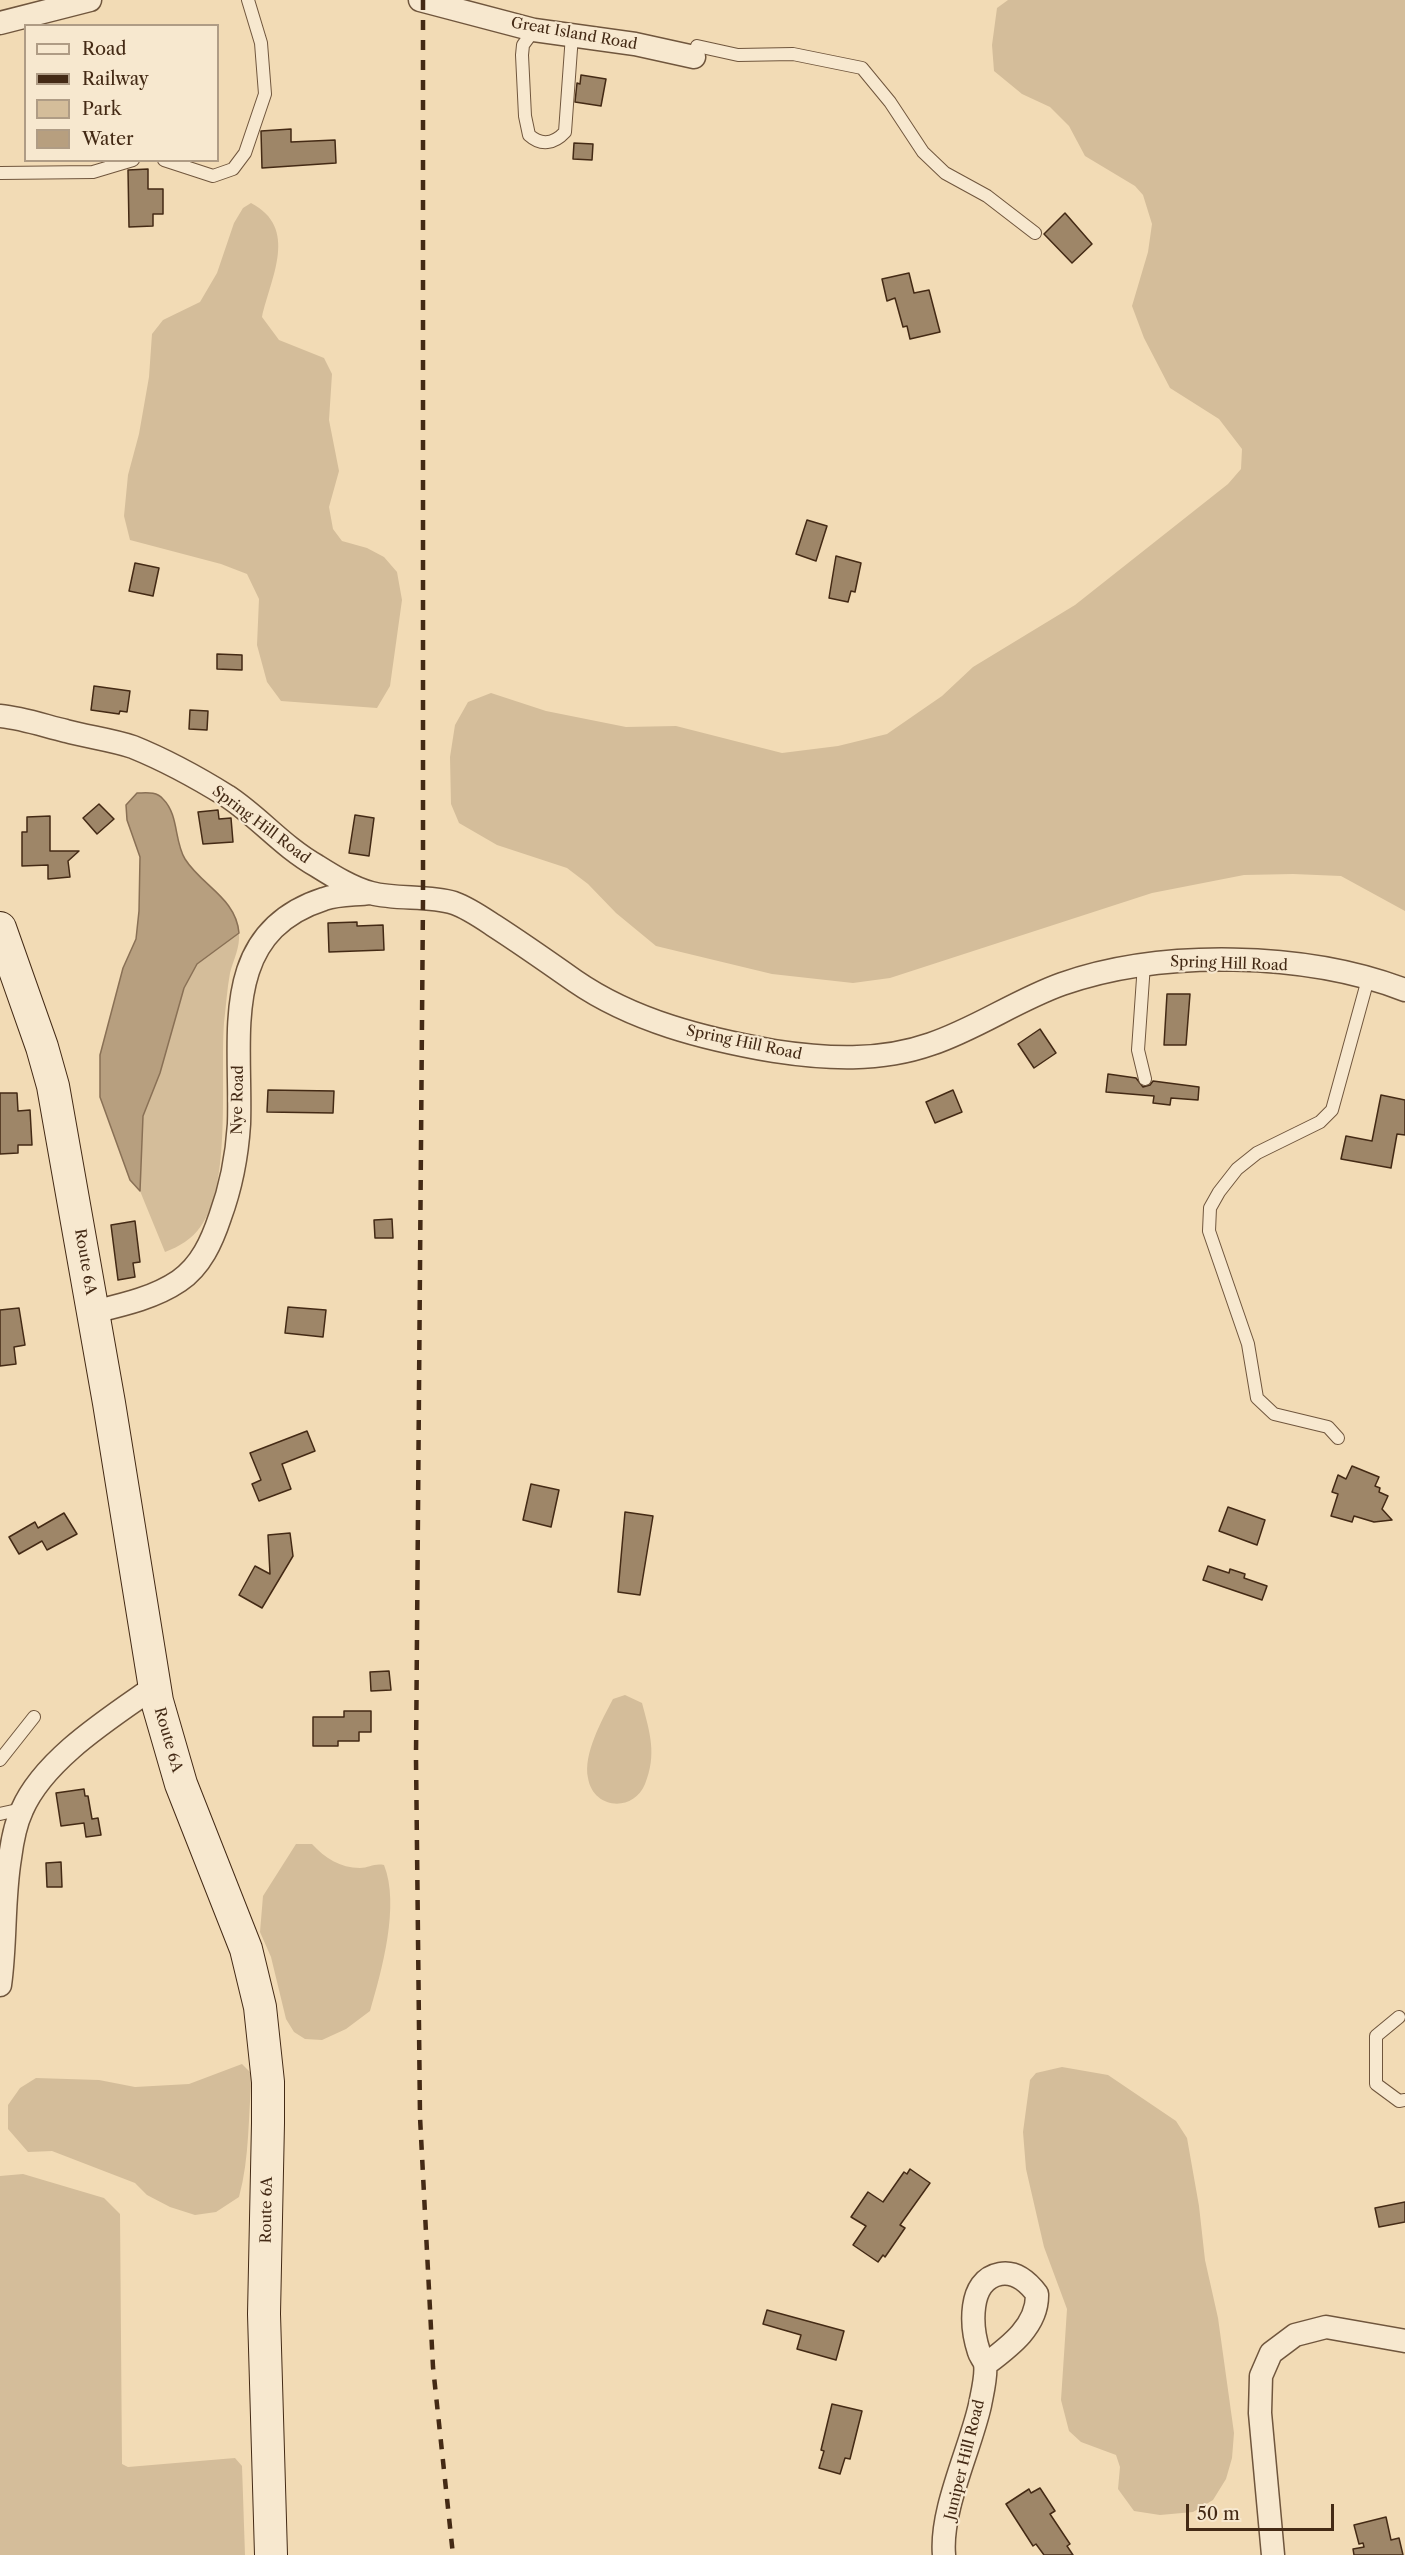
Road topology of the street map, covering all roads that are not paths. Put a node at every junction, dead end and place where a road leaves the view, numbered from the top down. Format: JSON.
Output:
{"nodes":[{"id":1,"x":90,"y":0,"type":"edge"},
{"id":2,"x":248,"y":0,"type":"edge"},
{"id":3,"x":420,"y":0,"type":"edge"},
{"id":4,"x":30,"y":8,"type":"edge"},
{"id":5,"x":0,"y":23,"type":"edge"},
{"id":6,"x":534,"y":30,"type":"junction"},
{"id":7,"x":572,"y":34,"type":"junction"},
{"id":8,"x":696,"y":52,"type":"joint"},
{"id":9,"x":126,"y":162,"type":"edge"},
{"id":10,"x":170,"y":162,"type":"edge"},
{"id":11,"x":0,"y":173,"type":"edge"},
{"id":12,"x":1035,"y":233,"type":"dead end"},
{"id":13,"x":0,"y":716,"type":"edge"},
{"id":14,"x":371,"y":893,"type":"junction"},
{"id":15,"x":0,"y":928,"type":"edge"},
{"id":16,"x":1144,"y":964,"type":"junction"},
{"id":17,"x":1368,"y":979,"type":"junction"},
{"id":18,"x":1405,"y":990,"type":"edge"},
{"id":19,"x":1144,"y":1079,"type":"dead end"},
{"id":20,"x":93,"y":1312,"type":"junction"},
{"id":21,"x":1338,"y":1438,"type":"dead end"},
{"id":22,"x":154,"y":1687,"type":"junction"},
{"id":23,"x":34,"y":1717,"type":"dead end"},
{"id":24,"x":0,"y":1760,"type":"edge"},
{"id":25,"x":22,"y":1809,"type":"junction"},
{"id":26,"x":0,"y":1814,"type":"edge"},
{"id":27,"x":0,"y":1985,"type":"edge"},
{"id":28,"x":1399,"y":2017,"type":"dead end"},
{"id":29,"x":1405,"y":2100,"type":"edge"},
{"id":30,"x":1405,"y":2341,"type":"edge"},
{"id":31,"x":985,"y":2365,"type":"dead end"},
{"id":32,"x":271,"y":2555,"type":"edge"},
{"id":33,"x":944,"y":2555,"type":"edge"},
{"id":34,"x":1273,"y":2555,"type":"edge"}],
"edges":[{"from":1,"to":4,"type":"street"},
{"from":2,"to":10,"type":"lane"},
{"from":3,"to":6,"type":"street","name":"Great Island Road"},
{"from":4,"to":5,"type":"street"},
{"from":6,"to":7,"type":"street","name":"Great Island Road"},
{"from":6,"to":7,"type":"lane"},
{"from":7,"to":8,"type":"street","name":"Great Island Road"},
{"from":8,"to":12,"type":"lane"},
{"from":9,"to":11,"type":"lane"},
{"from":13,"to":14,"type":"street","name":"Spring Hill Road"},
{"from":14,"to":16,"type":"street","name":"Spring Hill Road"},
{"from":14,"to":20,"type":"street","name":"Nye Road"},
{"from":15,"to":20,"type":"main road","name":"Route 6A"},
{"from":16,"to":17,"type":"street","name":"Spring Hill Road"},
{"from":16,"to":19,"type":"lane"},
{"from":17,"to":18,"type":"street","name":"Spring Hill Road"},
{"from":17,"to":21,"type":"lane"},
{"from":20,"to":22,"type":"main road","name":"Route 6A"},
{"from":22,"to":25,"type":"street"},
{"from":22,"to":32,"type":"main road","name":"Route 6A"},
{"from":23,"to":24,"type":"lane"},
{"from":25,"to":26,"type":"lane"},
{"from":25,"to":27,"type":"street"},
{"from":28,"to":29,"type":"lane"},
{"from":30,"to":34,"type":"street"},
{"from":31,"to":33,"type":"street","name":"Juniper Hill Road"}]}
